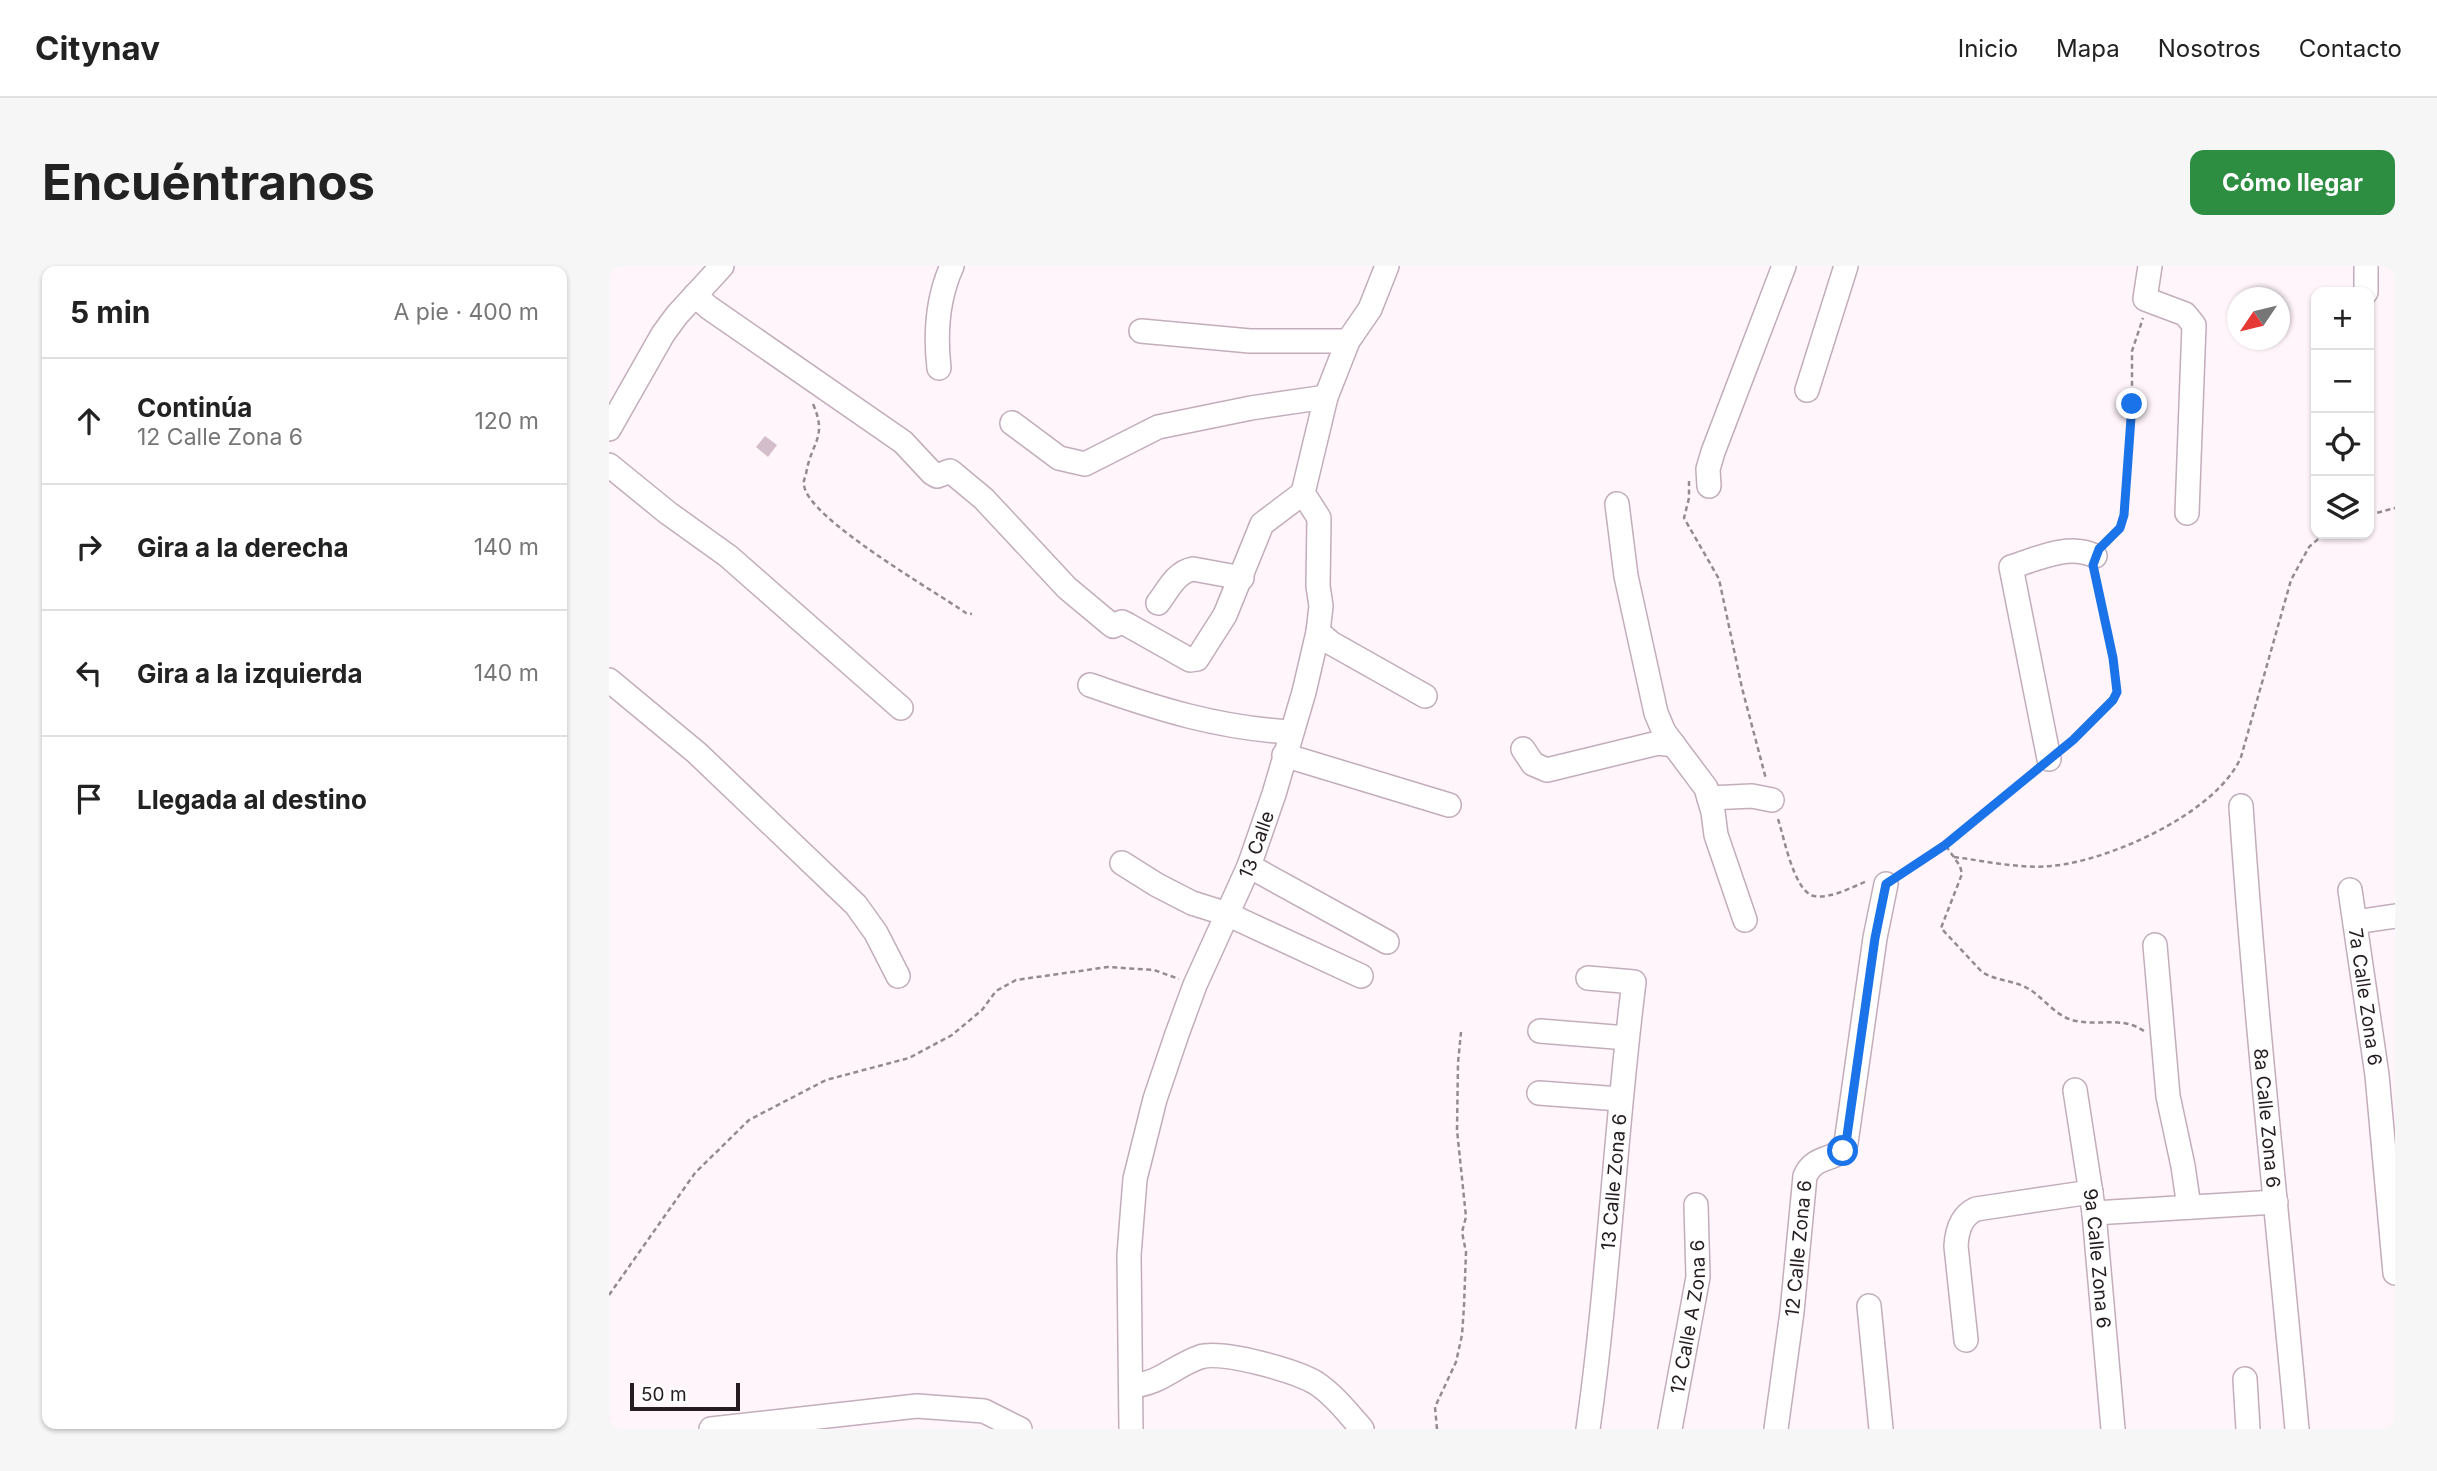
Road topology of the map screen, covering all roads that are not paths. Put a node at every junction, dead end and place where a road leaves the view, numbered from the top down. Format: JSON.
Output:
{"nodes":[{"id":1,"x":722,"y":266,"type":"edge"},
{"id":2,"x":952,"y":266,"type":"edge"},
{"id":3,"x":1387,"y":266,"type":"edge"},
{"id":4,"x":1784,"y":266,"type":"edge"},
{"id":5,"x":1846,"y":266,"type":"edge"},
{"id":6,"x":2150,"y":266,"type":"edge"},
{"id":7,"x":2366,"y":266,"type":"edge"},
{"id":8,"x":2366,"y":287,"type":"edge"},
{"id":9,"x":695,"y":295,"type":"junction"},
{"id":10,"x":1141,"y":331,"type":"dead end"},
{"id":11,"x":1348,"y":341,"type":"junction"},
{"id":12,"x":939,"y":368,"type":"dead end"},
{"id":13,"x":1807,"y":390,"type":"dead end"},
{"id":14,"x":1326,"y":397,"type":"junction"},
{"id":15,"x":1013,"y":423,"type":"dead end"},
{"id":16,"x":609,"y":429,"type":"edge"},
{"id":17,"x":609,"y":465,"type":"edge"},
{"id":18,"x":1709,"y":486,"type":"road end"},
{"id":19,"x":1303,"y":493,"type":"junction"},
{"id":20,"x":1617,"y":503,"type":"dead end"},
{"id":21,"x":2187,"y":513,"type":"dead end"},
{"id":22,"x":2095,"y":556,"type":"road end"},
{"id":23,"x":1242,"y":579,"type":"junction"},
{"id":24,"x":1158,"y":603,"type":"dead end"},
{"id":25,"x":1318,"y":632,"type":"junction"},
{"id":26,"x":609,"y":680,"type":"edge"},
{"id":27,"x":1090,"y":685,"type":"dead end"},
{"id":28,"x":1425,"y":695,"type":"dead end"},
{"id":29,"x":901,"y":708,"type":"dead end"},
{"id":30,"x":1291,"y":732,"type":"junction"},
{"id":31,"x":1674,"y":745,"type":"junction"},
{"id":32,"x":1523,"y":749,"type":"dead end"},
{"id":33,"x":1284,"y":755,"type":"junction"},
{"id":34,"x":2049,"y":759,"type":"road end"},
{"id":35,"x":1709,"y":798,"type":"junction"},
{"id":36,"x":1772,"y":800,"type":"road end"},
{"id":37,"x":1449,"y":805,"type":"dead end"},
{"id":38,"x":2241,"y":806,"type":"dead end"},
{"id":39,"x":1122,"y":863,"type":"dead end"},
{"id":40,"x":1249,"y":866,"type":"junction"},
{"id":41,"x":1886,"y":884,"type":"road end"},
{"id":42,"x":2350,"y":890,"type":"dead end"},
{"id":43,"x":1227,"y":914,"type":"junction"},
{"id":44,"x":2395,"y":916,"type":"edge"},
{"id":45,"x":1745,"y":920,"type":"dead end"},
{"id":46,"x":2355,"y":922,"type":"junction"},
{"id":47,"x":1387,"y":942,"type":"dead end"},
{"id":48,"x":2155,"y":945,"type":"dead end"},
{"id":49,"x":898,"y":975,"type":"dead end"},
{"id":50,"x":1361,"y":976,"type":"dead end"},
{"id":51,"x":1588,"y":978,"type":"dead end"},
{"id":52,"x":1540,"y":1031,"type":"dead end"},
{"id":53,"x":1627,"y":1038,"type":"junction"},
{"id":54,"x":2075,"y":1090,"type":"dead end"},
{"id":55,"x":1539,"y":1093,"type":"dead end"},
{"id":56,"x":1620,"y":1099,"type":"junction"},
{"id":57,"x":2276,"y":1202,"type":"junction"},
{"id":58,"x":2092,"y":1203,"type":"junction"},
{"id":59,"x":1696,"y":1205,"type":"dead end"},
{"id":60,"x":2189,"y":1207,"type":"junction"},
{"id":61,"x":2395,"y":1273,"type":"edge"},
{"id":62,"x":1869,"y":1306,"type":"dead end"},
{"id":63,"x":1966,"y":1340,"type":"dead end"},
{"id":64,"x":2245,"y":1378,"type":"dead end"},
{"id":65,"x":1131,"y":1386,"type":"junction"},
{"id":66,"x":956,"y":1420,"type":"edge"},
{"id":67,"x":711,"y":1429,"type":"edge"},
{"id":68,"x":1020,"y":1429,"type":"edge"},
{"id":69,"x":1131,"y":1429,"type":"edge"},
{"id":70,"x":1363,"y":1429,"type":"edge"},
{"id":71,"x":1588,"y":1429,"type":"edge"},
{"id":72,"x":1670,"y":1429,"type":"edge"},
{"id":73,"x":1776,"y":1429,"type":"edge"},
{"id":74,"x":1881,"y":1429,"type":"edge"},
{"id":75,"x":2113,"y":1429,"type":"edge"},
{"id":76,"x":2248,"y":1429,"type":"edge"},
{"id":77,"x":2297,"y":1429,"type":"edge"}],
"edges":[{"from":1,"to":9,"type":"street"},
{"from":2,"to":12,"type":"street"},
{"from":3,"to":11,"type":"street"},
{"from":4,"to":18,"type":"street"},
{"from":5,"to":13,"type":"street"},
{"from":6,"to":21,"type":"street"},
{"from":7,"to":8,"type":"street"},
{"from":9,"to":16,"type":"street"},
{"from":9,"to":23,"type":"street"},
{"from":10,"to":11,"type":"street"},
{"from":11,"to":14,"type":"street"},
{"from":14,"to":15,"type":"street"},
{"from":14,"to":19,"type":"street"},
{"from":17,"to":29,"type":"street"},
{"from":19,"to":23,"type":"street"},
{"from":19,"to":25,"type":"street","name":"13 Calle"},
{"from":20,"to":31,"type":"street"},
{"from":22,"to":34,"type":"street"},
{"from":23,"to":24,"type":"street"},
{"from":25,"to":28,"type":"street"},
{"from":25,"to":30,"type":"street","name":"13 Calle"},
{"from":26,"to":49,"type":"street"},
{"from":27,"to":30,"type":"street"},
{"from":30,"to":33,"type":"street","name":"13 Calle"},
{"from":31,"to":32,"type":"street"},
{"from":31,"to":35,"type":"street"},
{"from":33,"to":37,"type":"street"},
{"from":33,"to":40,"type":"street","name":"13 Calle"},
{"from":35,"to":36,"type":"street"},
{"from":35,"to":45,"type":"street"},
{"from":38,"to":57,"type":"street","name":"8a Calle Zona 6"},
{"from":39,"to":43,"type":"street"},
{"from":40,"to":43,"type":"street","name":"13 Calle"},
{"from":40,"to":47,"type":"street"},
{"from":41,"to":73,"type":"street","name":"12 Calle Zona 6"},
{"from":42,"to":46,"type":"street","name":"7a Calle Zona 6"},
{"from":43,"to":50,"type":"street"},
{"from":43,"to":65,"type":"street","name":"13 Calle"},
{"from":44,"to":46,"type":"street"},
{"from":46,"to":61,"type":"street","name":"7a Calle Zona 6"},
{"from":48,"to":60,"type":"street"},
{"from":51,"to":53,"type":"street","name":"13 Calle Zona 6"},
{"from":52,"to":53,"type":"street"},
{"from":53,"to":56,"type":"street","name":"13 Calle Zona 6"},
{"from":54,"to":58,"type":"street","name":"9a Calle Zona 6"},
{"from":55,"to":56,"type":"street"},
{"from":56,"to":71,"type":"street","name":"13 Calle Zona 6"},
{"from":57,"to":60,"type":"street"},
{"from":57,"to":77,"type":"street","name":"8a Calle Zona 6"},
{"from":58,"to":60,"type":"street"},
{"from":58,"to":63,"type":"street"},
{"from":58,"to":75,"type":"street","name":"9a Calle Zona 6"},
{"from":59,"to":72,"type":"street","name":"12 Calle A Zona 6"},
{"from":62,"to":74,"type":"street"},
{"from":64,"to":76,"type":"street"},
{"from":65,"to":69,"type":"street","name":"13 Calle"},
{"from":65,"to":70,"type":"street"},
{"from":66,"to":67,"type":"street"},
{"from":66,"to":68,"type":"street"}]}
